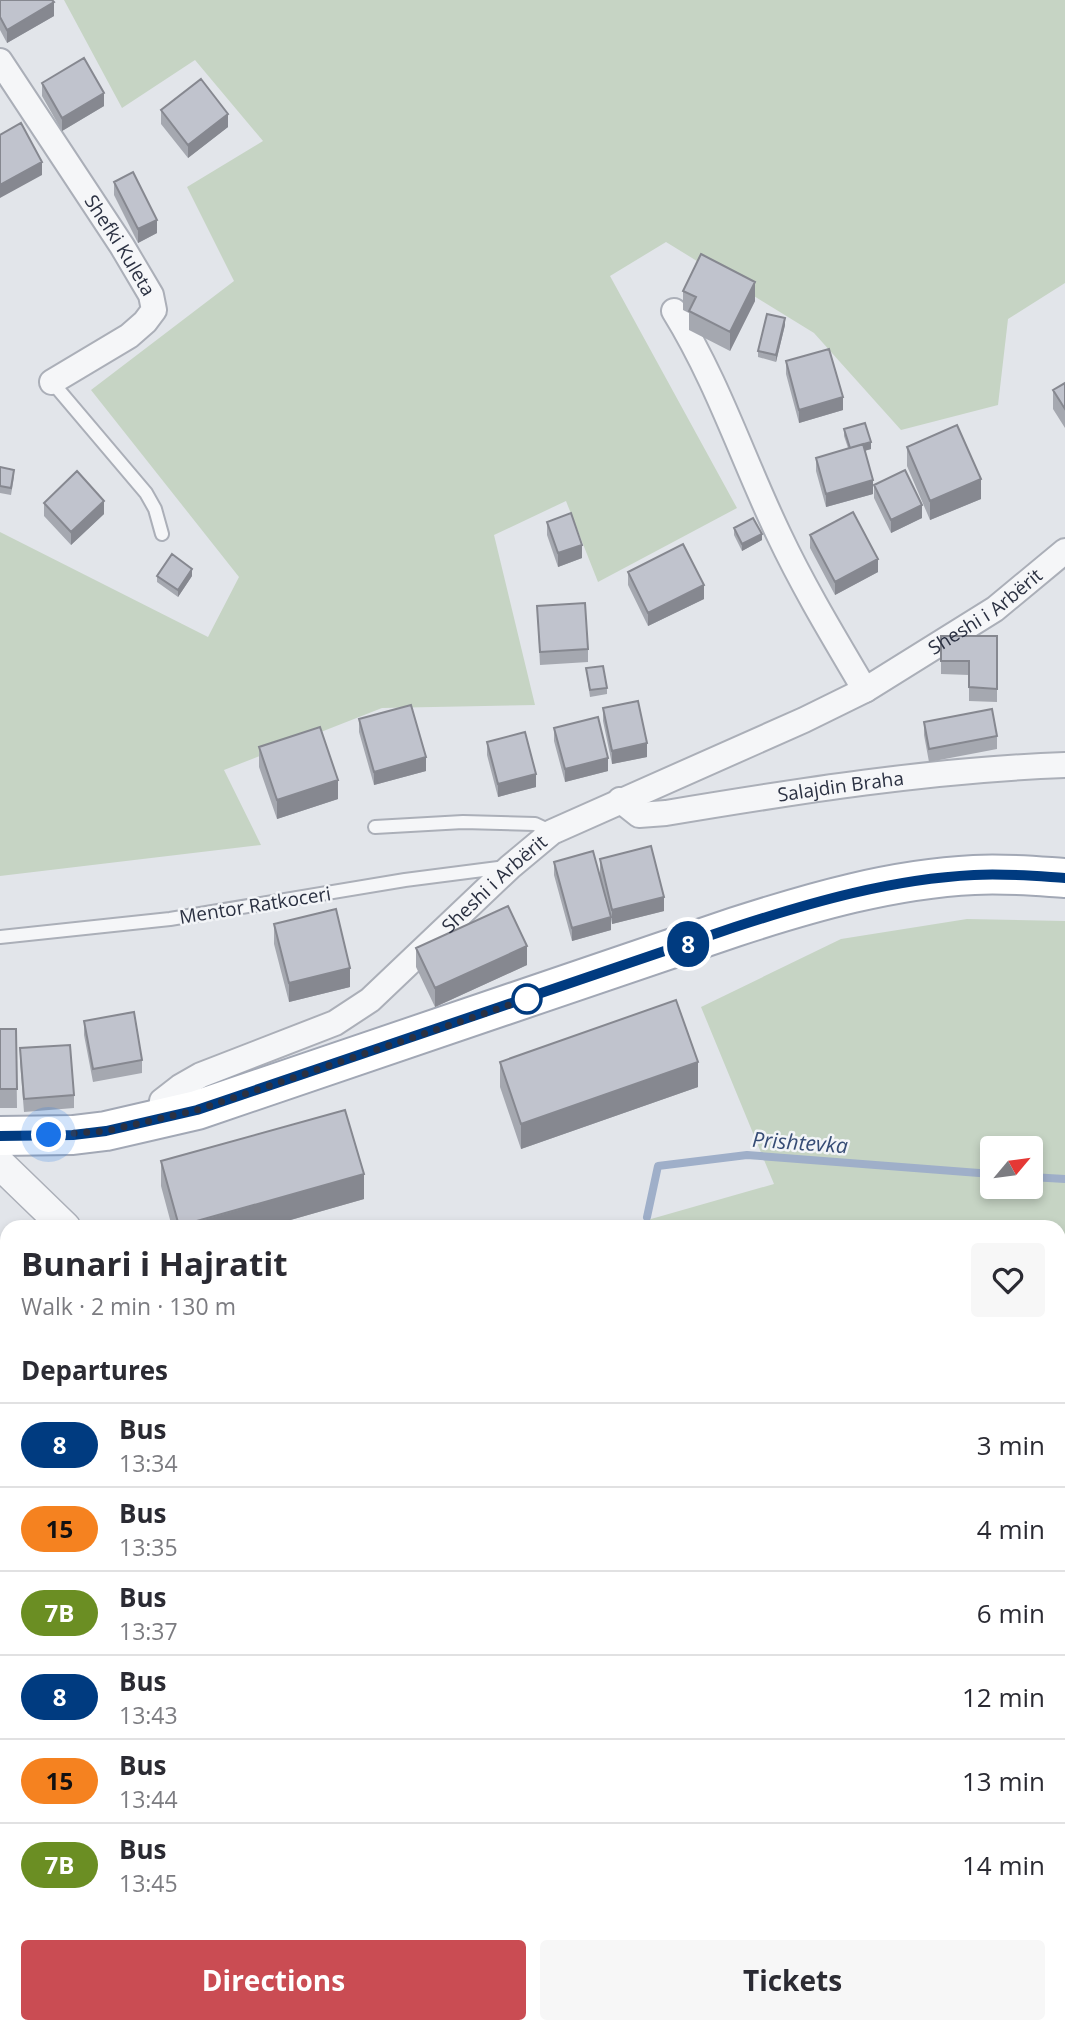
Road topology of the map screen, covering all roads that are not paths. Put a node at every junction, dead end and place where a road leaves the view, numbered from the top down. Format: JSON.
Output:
{"nodes":[{"id":1,"x":0,"y":61,"type":"edge"},
{"id":2,"x":674,"y":312,"type":"dead end"},
{"id":3,"x":52,"y":382,"type":"joint"},
{"id":4,"x":162,"y":534,"type":"dead end"},
{"id":5,"x":1065,"y":551,"type":"edge"},
{"id":6,"x":865,"y":690,"type":"junction"},
{"id":7,"x":1065,"y":765,"type":"edge"},
{"id":8,"x":620,"y":800,"type":"junction"},
{"id":9,"x":375,"y":827,"type":"dead end"},
{"id":10,"x":552,"y":832,"type":"junction"},
{"id":11,"x":510,"y":867,"type":"junction"},
{"id":12,"x":1065,"y":878,"type":"edge"},
{"id":13,"x":0,"y":937,"type":"edge"},
{"id":14,"x":159,"y":1120,"type":"junction"},
{"id":15,"x":0,"y":1136,"type":"edge"},
{"id":16,"x":0,"y":1164,"type":"edge"},
{"id":17,"x":58,"y":1220,"type":"edge"}],
"edges":[{"from":1,"to":3,"type":"street","name":"Shefki Kuleta"},
{"from":2,"to":6,"type":"street"},
{"from":3,"to":4,"type":"lane","name":"Shefki Kuleta"},
{"from":5,"to":6,"type":"street","name":"Sheshi i Arbërit"},
{"from":6,"to":8,"type":"street","name":"Sheshi i Arbërit"},
{"from":7,"to":8,"type":"street","name":"Salajdin Braha"},
{"from":8,"to":10,"type":"street","name":"Sheshi i Arbërit"},
{"from":9,"to":10,"type":"lane"},
{"from":10,"to":11,"type":"street","name":"Sheshi i Arbërit"},
{"from":11,"to":13,"type":"lane","name":"Mentor Ratkoceri"},
{"from":11,"to":14,"type":"street","name":"Sheshi i Arbërit"},
{"from":12,"to":14,"type":"main road"},
{"from":14,"to":15,"type":"main road"},
{"from":16,"to":17,"type":"street"}]}
